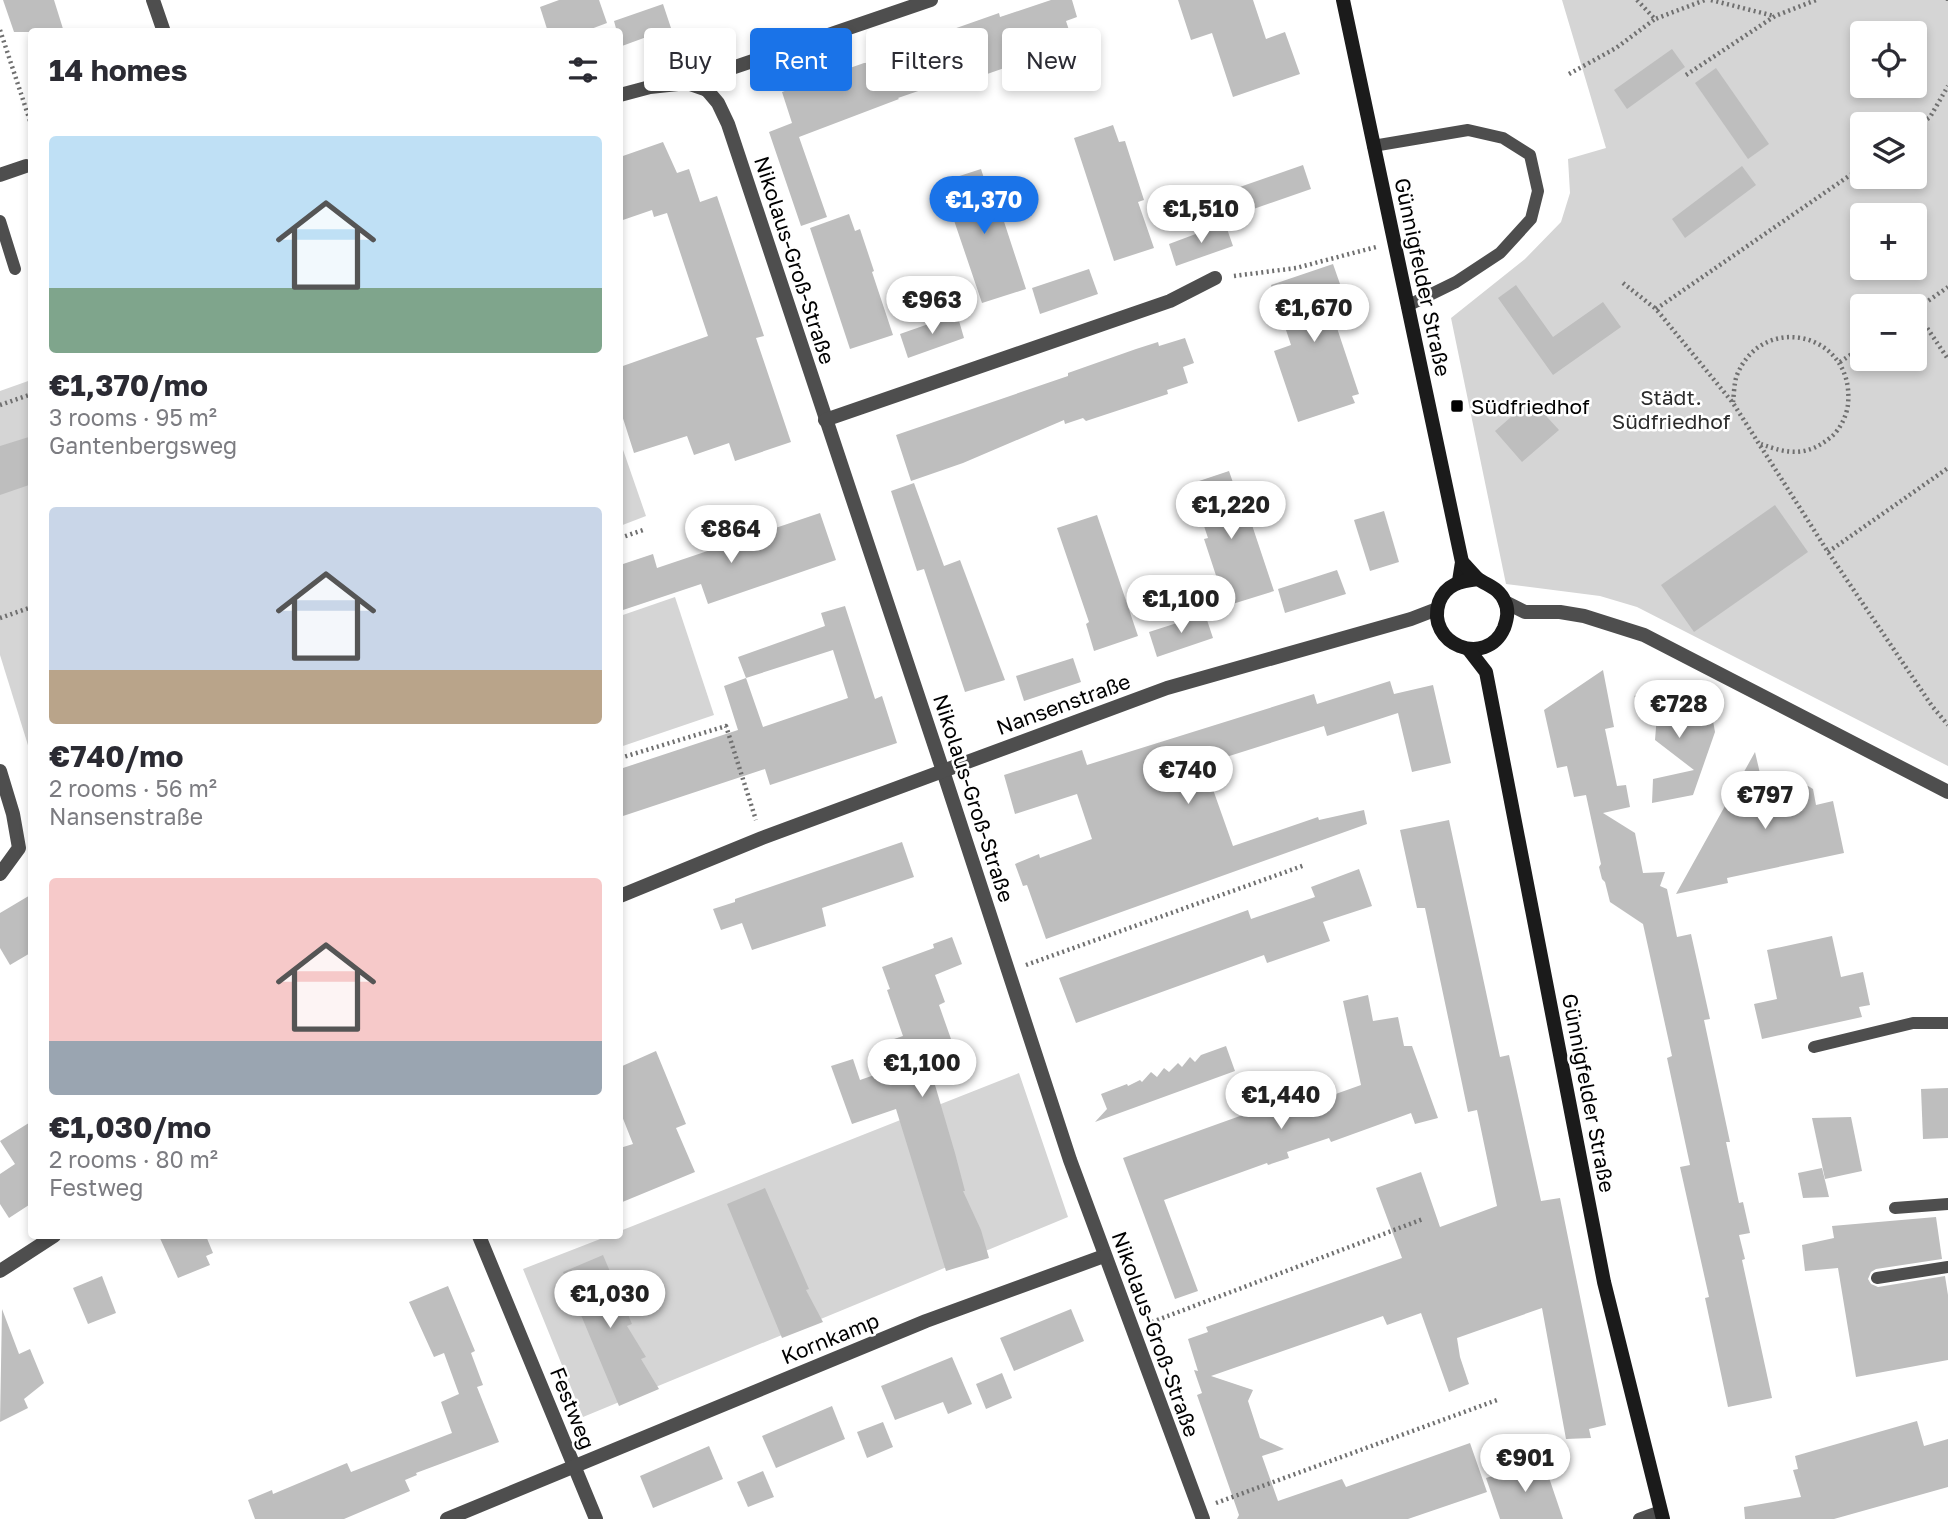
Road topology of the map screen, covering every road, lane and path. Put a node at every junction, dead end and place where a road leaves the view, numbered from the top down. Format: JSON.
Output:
{"nodes":[{"id":1,"x":153,"y":0,"type":"edge"},
{"id":2,"x":930,"y":0,"type":"edge"},
{"id":3,"x":1343,"y":0,"type":"edge"},
{"id":4,"x":1637,"y":0,"type":"edge"},
{"id":5,"x":1705,"y":0,"type":"edge"},
{"id":6,"x":1711,"y":0,"type":"edge"},
{"id":7,"x":1816,"y":0,"type":"edge"},
{"id":8,"x":1775,"y":16,"type":"junction"},
{"id":9,"x":1655,"y":19,"type":"junction"},
{"id":10,"x":163,"y":28,"type":"edge"},
{"id":11,"x":0,"y":30,"type":"edge"},
{"id":12,"x":736,"y":67,"type":"edge"},
{"id":13,"x":1569,"y":74,"type":"dead end"},
{"id":14,"x":1686,"y":75,"type":"dead end"},
{"id":15,"x":1948,"y":86,"type":"edge"},
{"id":16,"x":644,"y":89,"type":"edge"},
{"id":17,"x":708,"y":91,"type":"edge"},
{"id":18,"x":623,"y":94,"type":"edge"},
{"id":19,"x":28,"y":115,"type":"edge"},
{"id":20,"x":1927,"y":119,"type":"edge"},
{"id":21,"x":1373,"y":146,"type":"junction"},
{"id":22,"x":28,"y":165,"type":"edge"},
{"id":23,"x":0,"y":175,"type":"edge"},
{"id":24,"x":1850,"y":175,"type":"edge"},
{"id":25,"x":0,"y":221,"type":"edge"},
{"id":26,"x":1394,"y":242,"type":"junction"},
{"id":27,"x":15,"y":269,"type":"dead end"},
{"id":28,"x":1215,"y":278,"type":"joint"},
{"id":29,"x":1623,"y":284,"type":"dead end"},
{"id":30,"x":1948,"y":287,"type":"edge"},
{"id":31,"x":1927,"y":302,"type":"edge"},
{"id":32,"x":1407,"y":306,"type":"junction"},
{"id":33,"x":1656,"y":309,"type":"junction"},
{"id":34,"x":1927,"y":328,"type":"edge"},
{"id":35,"x":1850,"y":355,"type":"edge"},
{"id":36,"x":1948,"y":359,"type":"edge"},
{"id":37,"x":1840,"y":362,"type":"junction"},
{"id":38,"x":28,"y":395,"type":"edge"},
{"id":39,"x":1733,"y":403,"type":"junction"},
{"id":40,"x":0,"y":405,"type":"edge"},
{"id":41,"x":825,"y":420,"type":"junction"},
{"id":42,"x":1760,"y":444,"type":"junction"},
{"id":43,"x":1948,"y":468,"type":"edge"},
{"id":44,"x":643,"y":530,"type":"dead end"},
{"id":45,"x":623,"y":537,"type":"edge"},
{"id":46,"x":1828,"y":552,"type":"junction"},
{"id":47,"x":1462,"y":562,"type":"junction"},
{"id":48,"x":1478,"y":579,"type":"junction"},
{"id":49,"x":1459,"y":581,"type":"junction"},
{"id":50,"x":1506,"y":602,"type":"junction"},
{"id":51,"x":28,"y":608,"type":"edge"},
{"id":52,"x":1437,"y":609,"type":"junction"},
{"id":53,"x":1525,"y":612,"type":"junction"},
{"id":54,"x":0,"y":618,"type":"edge"},
{"id":55,"x":1411,"y":619,"type":"junction"},
{"id":56,"x":1506,"y":623,"type":"junction"},
{"id":57,"x":1440,"y":629,"type":"junction"},
{"id":58,"x":1493,"y":643,"type":"junction"},
{"id":59,"x":1469,"y":650,"type":"junction"},
{"id":60,"x":1486,"y":672,"type":"junction"},
{"id":61,"x":1948,"y":725,"type":"edge"},
{"id":62,"x":623,"y":757,"type":"edge"},
{"id":63,"x":0,"y":771,"type":"edge"},
{"id":64,"x":943,"y":771,"type":"junction"},
{"id":65,"x":1948,"y":792,"type":"edge"},
{"id":66,"x":762,"y":838,"type":"junction"},
{"id":67,"x":1305,"y":865,"type":"dead end"},
{"id":68,"x":0,"y":874,"type":"edge"},
{"id":69,"x":623,"y":895,"type":"edge"},
{"id":70,"x":1008,"y":971,"type":"junction"},
{"id":71,"x":1948,"y":1023,"type":"edge"},
{"id":72,"x":1814,"y":1047,"type":"dead end"},
{"id":73,"x":1948,"y":1204,"type":"edge"},
{"id":74,"x":1895,"y":1208,"type":"dead end"},
{"id":75,"x":1423,"y":1219,"type":"dead end"},
{"id":76,"x":49,"y":1239,"type":"edge"},
{"id":77,"x":480,"y":1239,"type":"edge"},
{"id":78,"x":1104,"y":1256,"type":"junction"},
{"id":79,"x":1948,"y":1267,"type":"edge"},
{"id":80,"x":0,"y":1271,"type":"edge"},
{"id":81,"x":1877,"y":1278,"type":"dead end"},
{"id":82,"x":1131,"y":1330,"type":"junction"},
{"id":83,"x":1497,"y":1401,"type":"dead end"},
{"id":84,"x":574,"y":1466,"type":"junction"},
{"id":85,"x":1201,"y":1514,"type":"edge"},
{"id":86,"x":1662,"y":1515,"type":"edge"},
{"id":87,"x":447,"y":1519,"type":"edge"},
{"id":88,"x":596,"y":1519,"type":"edge"},
{"id":89,"x":1639,"y":1519,"type":"edge"}],
"edges":[{"from":1,"to":10,"type":"street"},
{"from":2,"to":12,"type":"street"},
{"from":3,"to":21,"type":"street","name":"Günnigfelder Straße"},
{"from":4,"to":9,"type":"path"},
{"from":5,"to":9,"type":"path"},
{"from":6,"to":8,"type":"path"},
{"from":7,"to":8,"type":"path"},
{"from":8,"to":14,"type":"path"},
{"from":9,"to":13,"type":"path"},
{"from":11,"to":19,"type":"path"},
{"from":15,"to":20,"type":"path"},
{"from":16,"to":18,"type":"street"},
{"from":17,"to":41,"type":"street","name":"Nikolaus-Groß-Straße"},
{"from":21,"to":26,"type":"street","name":"Günnigfelder Straße"},
{"from":21,"to":32,"type":"lane"},
{"from":22,"to":23,"type":"street"},
{"from":24,"to":33,"type":"path"},
{"from":25,"to":27,"type":"lane"},
{"from":26,"to":28,"type":"path"},
{"from":26,"to":32,"type":"street","name":"Günnigfelder Straße"},
{"from":28,"to":41,"type":"street"},
{"from":29,"to":33,"type":"path"},
{"from":30,"to":31,"type":"path"},
{"from":32,"to":47,"type":"street","name":"Günnigfelder Straße"},
{"from":33,"to":39,"type":"path"},
{"from":34,"to":36,"type":"path"},
{"from":35,"to":37,"type":"path"},
{"from":37,"to":39,"type":"path"},
{"from":37,"to":42,"type":"path"},
{"from":38,"to":40,"type":"path"},
{"from":39,"to":42,"type":"path"},
{"from":41,"to":64,"type":"street","name":"Nikolaus-Groß-Straße"},
{"from":42,"to":46,"type":"path"},
{"from":43,"to":46,"type":"path"},
{"from":44,"to":45,"type":"path"},
{"from":46,"to":61,"type":"path"},
{"from":47,"to":48,"type":"street"},
{"from":47,"to":49,"type":"street","name":"Günnigfelder Straße"},
{"from":48,"to":49,"type":"street"},
{"from":48,"to":50,"type":"street"},
{"from":49,"to":52,"type":"street"},
{"from":50,"to":53,"type":"street"},
{"from":50,"to":56,"type":"street"},
{"from":51,"to":54,"type":"path"},
{"from":52,"to":55,"type":"street","name":"Nansenstraße"},
{"from":52,"to":57,"type":"street"},
{"from":53,"to":56,"type":"street"},
{"from":53,"to":65,"type":"street"},
{"from":55,"to":57,"type":"street"},
{"from":55,"to":64,"type":"street","name":"Nansenstraße"},
{"from":56,"to":58,"type":"street","name":"Günnigfelder Straße"},
{"from":57,"to":59,"type":"street","name":"Günnigfelder Straße"},
{"from":58,"to":59,"type":"street"},
{"from":58,"to":60,"type":"street","name":"Günnigfelder Straße"},
{"from":59,"to":60,"type":"street","name":"Günnigfelder Straße"},
{"from":60,"to":86,"type":"street","name":"Günnigfelder Straße"},
{"from":62,"to":66,"type":"path"},
{"from":63,"to":68,"type":"street"},
{"from":64,"to":66,"type":"street","name":"Nansenstraße"},
{"from":64,"to":70,"type":"street","name":"Nikolaus-Groß-Straße"},
{"from":66,"to":69,"type":"street","name":"Nansenstraße"},
{"from":67,"to":70,"type":"path"},
{"from":70,"to":78,"type":"street","name":"Nikolaus-Groß-Straße"},
{"from":71,"to":72,"type":"lane"},
{"from":73,"to":74,"type":"lane"},
{"from":75,"to":82,"type":"path"},
{"from":76,"to":80,"type":"street"},
{"from":77,"to":84,"type":"street","name":"Festweg"},
{"from":78,"to":82,"type":"street","name":"Nikolaus-Groß-Straße"},
{"from":78,"to":84,"type":"street","name":"Kornkamp"},
{"from":79,"to":81,"type":"lane"},
{"from":82,"to":85,"type":"street","name":"Nikolaus-Groß-Straße"},
{"from":83,"to":85,"type":"path"},
{"from":84,"to":87,"type":"street","name":"Kornkamp"},
{"from":84,"to":88,"type":"street","name":"Festweg"},
{"from":86,"to":89,"type":"lane"}]}
